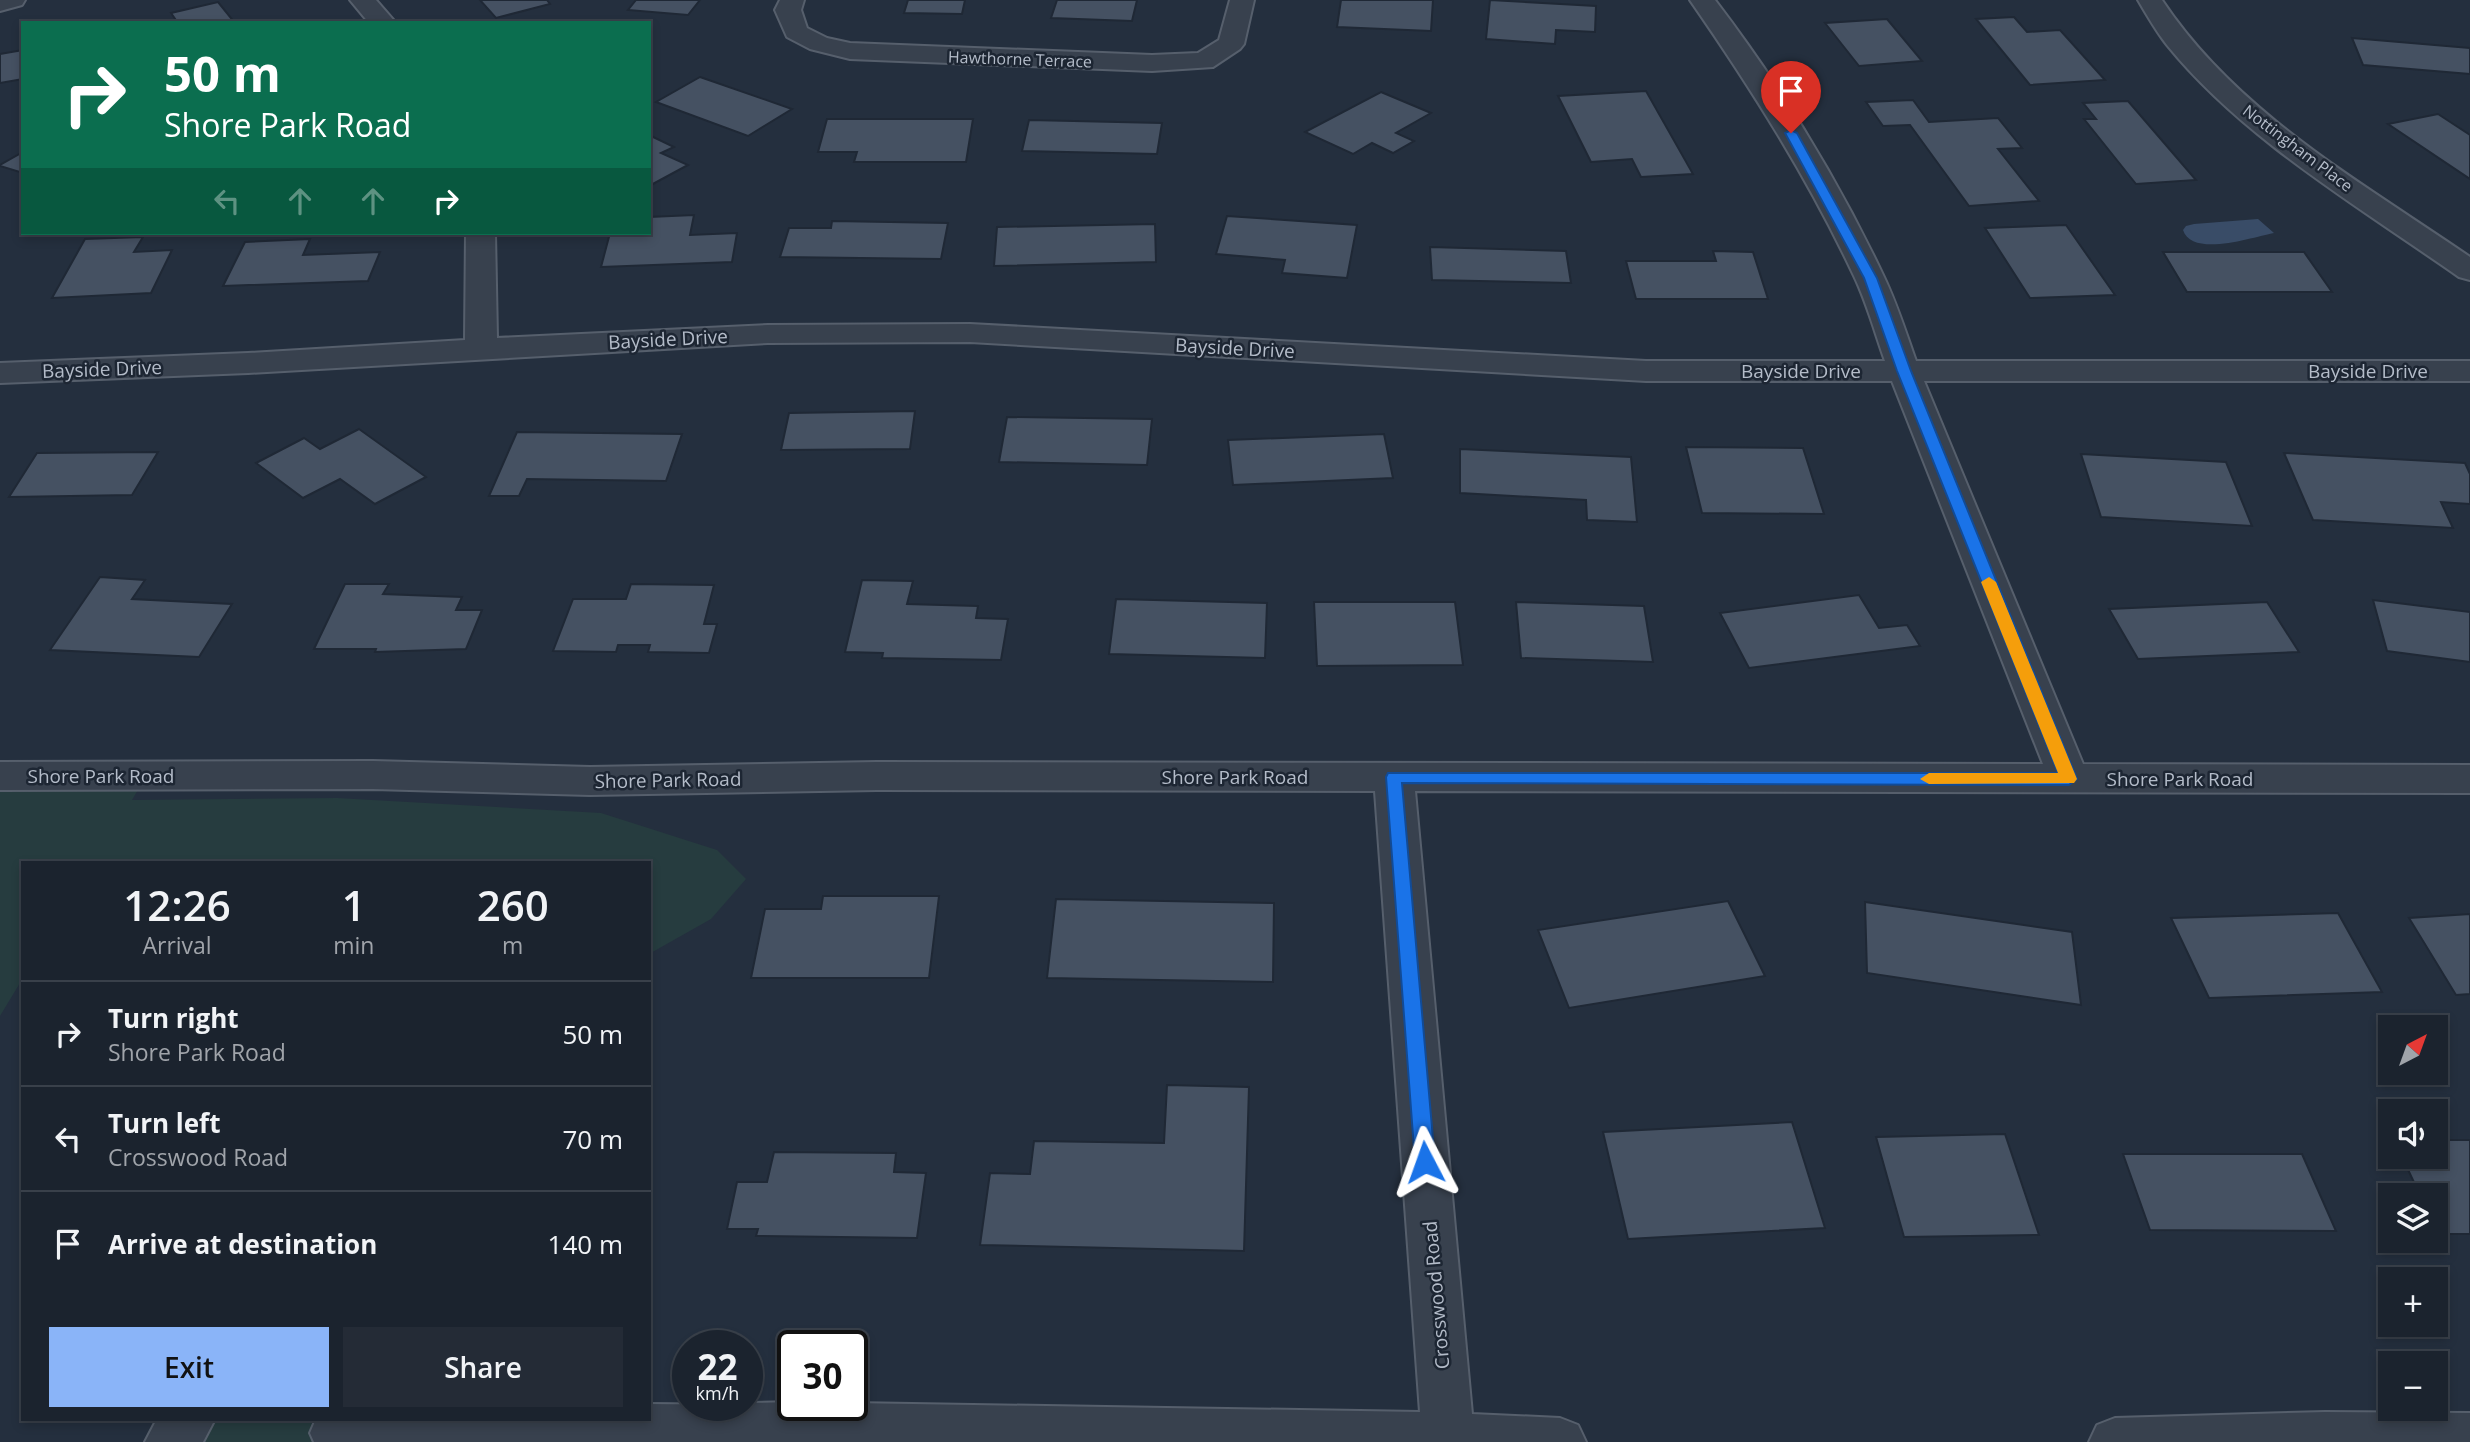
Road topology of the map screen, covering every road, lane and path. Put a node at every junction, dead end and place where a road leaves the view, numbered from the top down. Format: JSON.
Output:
{"nodes":[{"id":1,"x":13,"y":0,"type":"edge"},
{"id":2,"x":362,"y":0,"type":"edge"},
{"id":3,"x":792,"y":0,"type":"edge"},
{"id":4,"x":1242,"y":0,"type":"edge"},
{"id":5,"x":1702,"y":0,"type":"edge"},
{"id":6,"x":2150,"y":0,"type":"edge"},
{"id":7,"x":0,"y":2,"type":"edge"},
{"id":8,"x":381,"y":21,"type":"edge"},
{"id":9,"x":480,"y":235,"type":"edge"},
{"id":10,"x":2470,"y":271,"type":"edge"},
{"id":11,"x":481,"y":348,"type":"junction"},
{"id":12,"x":1904,"y":371,"type":"junction"},
{"id":13,"x":2470,"y":371,"type":"edge"},
{"id":14,"x":0,"y":373,"type":"edge"},
{"id":15,"x":0,"y":776,"type":"edge"},
{"id":16,"x":1394,"y":777,"type":"junction"},
{"id":17,"x":2069,"y":779,"type":"junction"},
{"id":18,"x":2470,"y":779,"type":"edge"},
{"id":19,"x":187,"y":1421,"type":"edge"},
{"id":20,"x":334,"y":1432,"type":"edge"},
{"id":21,"x":1448,"y":1437,"type":"junction"},
{"id":22,"x":2470,"y":1437,"type":"edge"},
{"id":23,"x":171,"y":1442,"type":"edge"},
{"id":24,"x":1560,"y":1442,"type":"edge"},
{"id":25,"x":2115,"y":1442,"type":"edge"}],
"edges":[{"from":1,"to":7,"type":"street"},
{"from":2,"to":8,"type":"street"},
{"from":3,"to":4,"type":"street","name":"Hawthorne Terrace"},
{"from":5,"to":12,"type":"street"},
{"from":6,"to":10,"type":"street","name":"Nottingham Place"},
{"from":9,"to":11,"type":"street"},
{"from":11,"to":12,"type":"street","name":"Bayside Drive"},
{"from":11,"to":14,"type":"street","name":"Bayside Drive"},
{"from":12,"to":13,"type":"street","name":"Bayside Drive"},
{"from":12,"to":17,"type":"street"},
{"from":15,"to":16,"type":"street","name":"Shore Park Road"},
{"from":16,"to":17,"type":"street","name":"Shore Park Road"},
{"from":16,"to":21,"type":"street","name":"Crosswood Road"},
{"from":17,"to":18,"type":"street","name":"Shore Park Road"},
{"from":19,"to":23,"type":"street"},
{"from":20,"to":21,"type":"street"},
{"from":21,"to":24,"type":"street"},
{"from":22,"to":25,"type":"street"}]}
